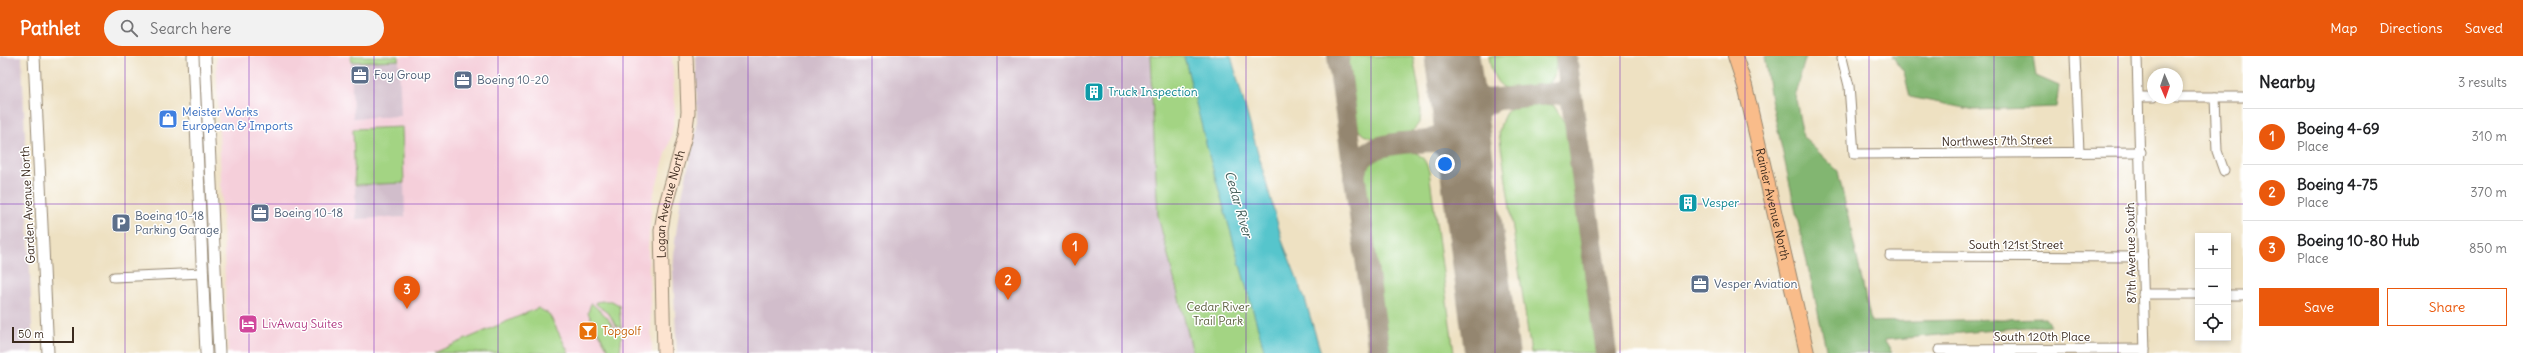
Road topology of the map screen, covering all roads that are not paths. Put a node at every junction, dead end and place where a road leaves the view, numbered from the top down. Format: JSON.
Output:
{"nodes":[{"id":1,"x":34,"y":56,"type":"edge"},
{"id":2,"x":193,"y":56,"type":"edge"},
{"id":3,"x":205,"y":56,"type":"edge"},
{"id":4,"x":686,"y":56,"type":"edge"},
{"id":5,"x":1735,"y":56,"type":"edge"},
{"id":6,"x":2075,"y":56,"type":"edge"},
{"id":7,"x":2138,"y":56,"type":"edge"},
{"id":8,"x":1842,"y":58,"type":"dead end"},
{"id":9,"x":2139,"y":97,"type":"junction"},
{"id":10,"x":2147,"y":97,"type":"edge"},
{"id":11,"x":2183,"y":97,"type":"edge"},
{"id":12,"x":2215,"y":97,"type":"junction"},
{"id":13,"x":2243,"y":97,"type":"edge"},
{"id":14,"x":2079,"y":152,"type":"junction"},
{"id":15,"x":2141,"y":152,"type":"junction"},
{"id":16,"x":2224,"y":171,"type":"dead end"},
{"id":17,"x":1890,"y":256,"type":"dead end"},
{"id":18,"x":2143,"y":257,"type":"junction"},
{"id":19,"x":203,"y":273,"type":"junction"},
{"id":20,"x":114,"y":277,"type":"dead end"},
{"id":21,"x":2143,"y":294,"type":"junction"},
{"id":22,"x":2195,"y":294,"type":"edge"},
{"id":23,"x":2231,"y":294,"type":"edge"},
{"id":24,"x":2243,"y":294,"type":"edge"},
{"id":25,"x":1939,"y":350,"type":"dead end"},
{"id":26,"x":2145,"y":351,"type":"edge"},
{"id":27,"x":48,"y":353,"type":"edge"},
{"id":28,"x":206,"y":353,"type":"edge"},
{"id":29,"x":220,"y":353,"type":"edge"},
{"id":30,"x":664,"y":353,"type":"edge"},
{"id":31,"x":1807,"y":353,"type":"edge"}],
"edges":[{"from":1,"to":27,"type":"street","name":"Garden Avenue North"},
{"from":2,"to":19,"type":"street"},
{"from":3,"to":29,"type":"street"},
{"from":4,"to":30,"type":"main road","name":"Logan Avenue North"},
{"from":5,"to":31,"type":"main road","name":"Rainier Avenue North"},
{"from":6,"to":14,"type":"street"},
{"from":7,"to":9,"type":"street","name":"87th Avenue South"},
{"from":8,"to":14,"type":"street","name":"Northwest 7th Street"},
{"from":9,"to":10,"type":"street"},
{"from":9,"to":15,"type":"street","name":"87th Avenue South"},
{"from":11,"to":12,"type":"street"},
{"from":12,"to":13,"type":"street"},
{"from":12,"to":16,"type":"street"},
{"from":14,"to":15,"type":"street","name":"Northwest 7th Street"},
{"from":15,"to":18,"type":"street","name":"87th Avenue South"},
{"from":17,"to":18,"type":"street","name":"South 121st Street"},
{"from":18,"to":21,"type":"street","name":"87th Avenue South"},
{"from":19,"to":20,"type":"street"},
{"from":19,"to":28,"type":"street"},
{"from":21,"to":22,"type":"street"},
{"from":21,"to":26,"type":"street","name":"87th Avenue South"},
{"from":23,"to":24,"type":"street"},
{"from":25,"to":26,"type":"street","name":"South 120th Place"}]}
